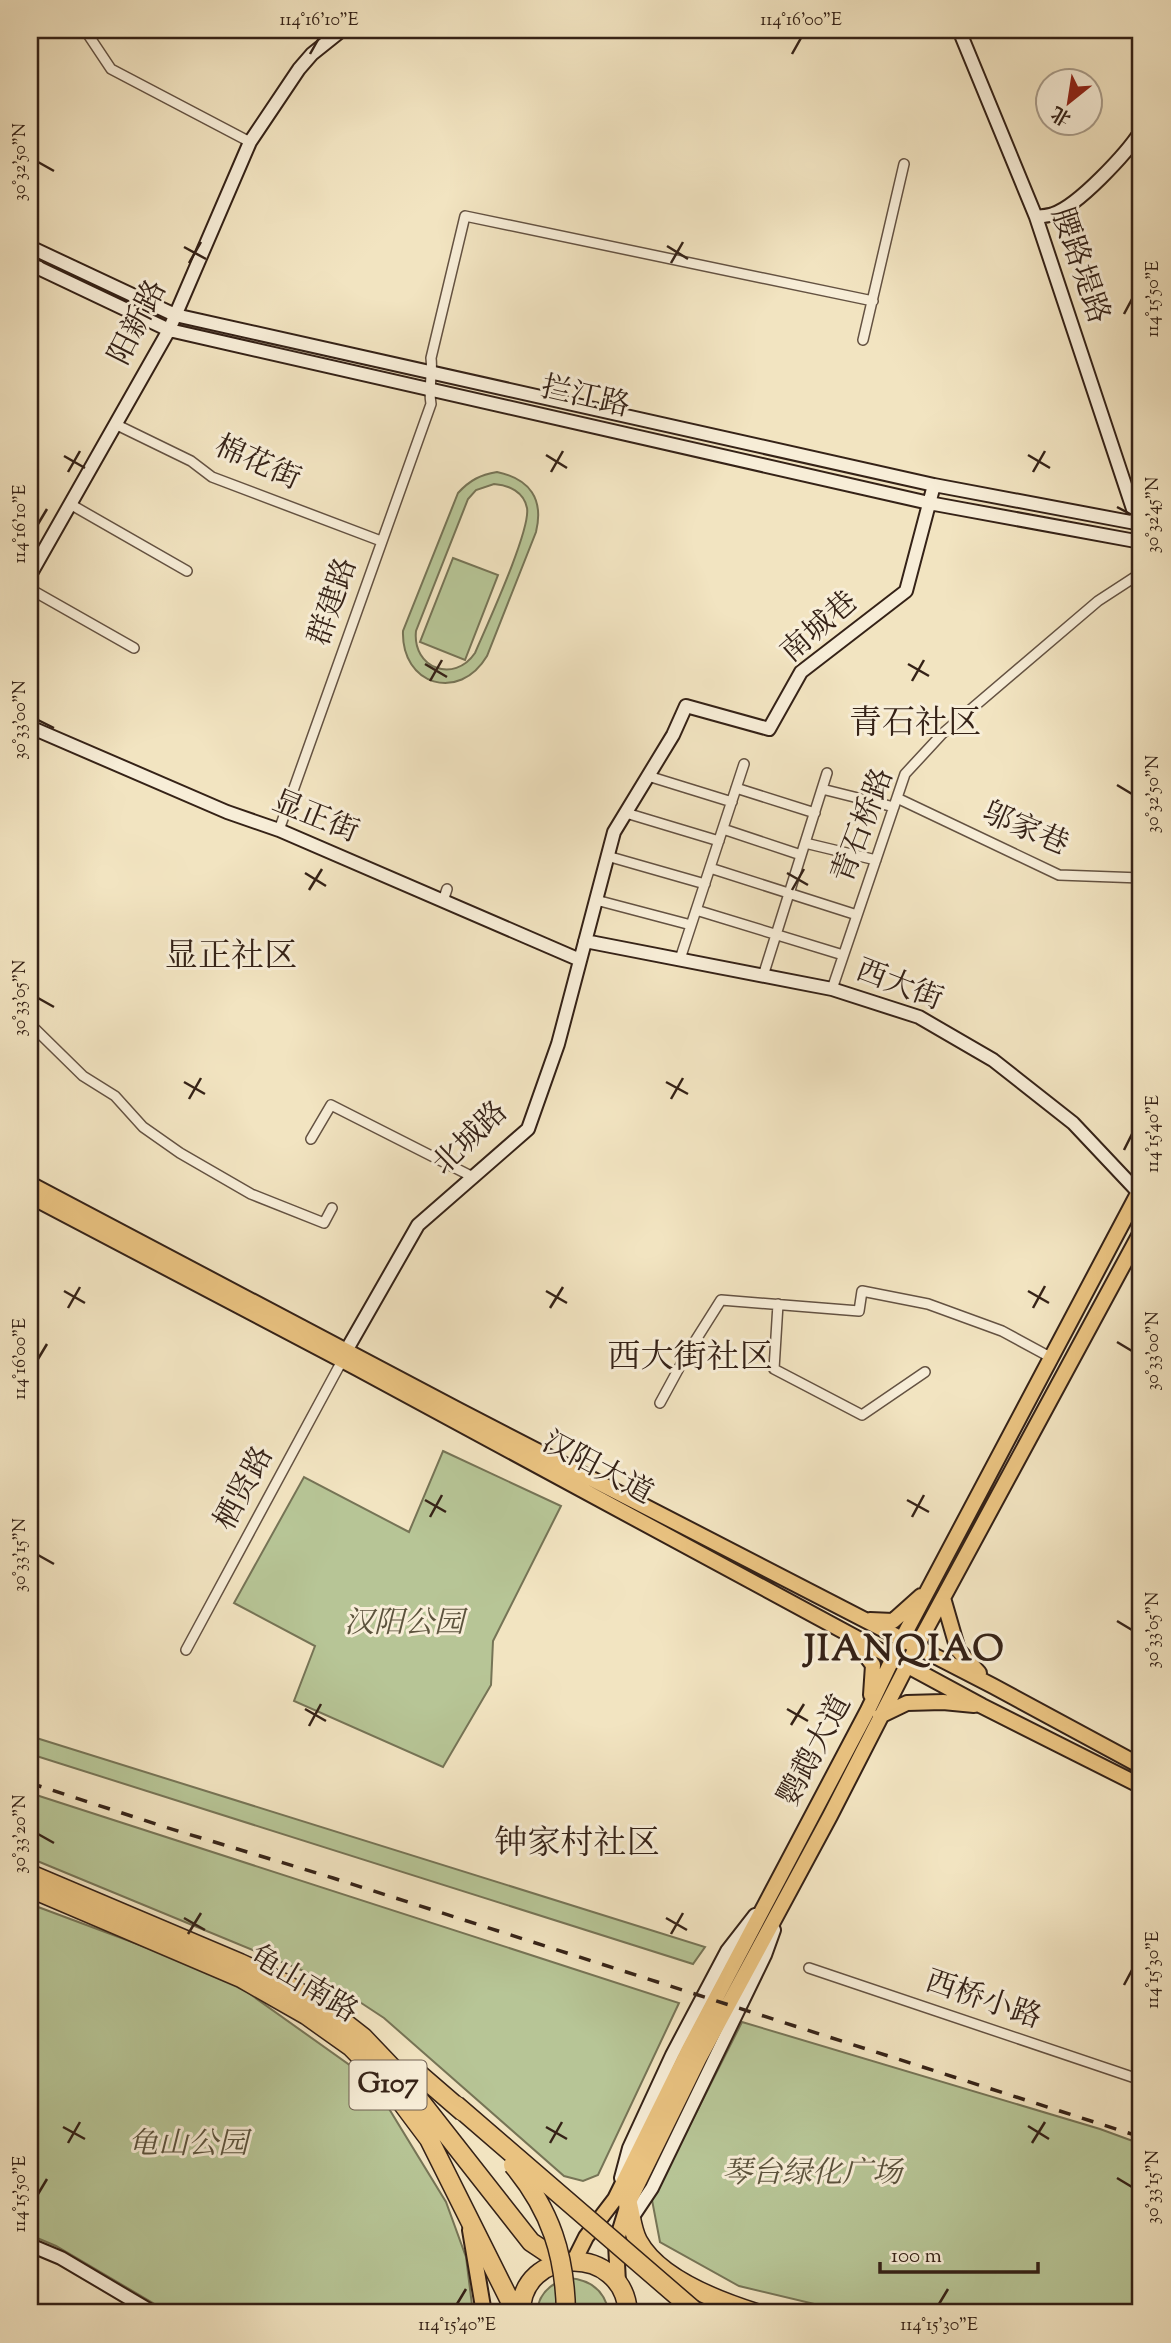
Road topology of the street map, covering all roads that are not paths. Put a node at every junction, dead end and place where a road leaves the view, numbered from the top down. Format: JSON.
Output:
{"nodes":[{"id":1,"x":85,"y":30,"type":"edge"},
{"id":2,"x":342,"y":30,"type":"edge"},
{"id":3,"x":959,"y":30,"type":"edge"},
{"id":4,"x":1141,"y":131,"type":"edge"},
{"id":5,"x":250,"y":142,"type":"junction"},
{"id":6,"x":904,"y":164,"type":"dead end"},
{"id":7,"x":1036,"y":217,"type":"junction"},
{"id":8,"x":30,"y":247,"type":"edge"},
{"id":9,"x":34,"y":265,"type":"edge"},
{"id":10,"x":30,"y":280,"type":"edge"},
{"id":11,"x":873,"y":301,"type":"junction"},
{"id":12,"x":175,"y":315,"type":"junction"},
{"id":13,"x":169,"y":330,"type":"junction"},
{"id":14,"x":863,"y":340,"type":"dead end"},
{"id":15,"x":432,"y":373,"type":"junction"},
{"id":16,"x":429,"y":390,"type":"junction"},
{"id":17,"x":115,"y":424,"type":"junction"},
{"id":18,"x":934,"y":485,"type":"junction"},
{"id":19,"x":70,"y":503,"type":"junction"},
{"id":20,"x":929,"y":503,"type":"junction"},
{"id":21,"x":1141,"y":523,"type":"edge"},
{"id":22,"x":381,"y":541,"type":"junction"},
{"id":23,"x":1141,"y":542,"type":"edge"},
{"id":24,"x":187,"y":571,"type":"dead end"},
{"id":25,"x":1141,"y":573,"type":"edge"},
{"id":26,"x":30,"y":575,"type":"edge"},
{"id":27,"x":30,"y":589,"type":"edge"},
{"id":28,"x":134,"y":648,"type":"dead end"},
{"id":29,"x":30,"y":727,"type":"edge"},
{"id":30,"x":744,"y":764,"type":"dead end"},
{"id":31,"x":827,"y":773,"type":"dead end"},
{"id":32,"x":648,"y":776,"type":"junction"},
{"id":33,"x":736,"y":788,"type":"junction"},
{"id":34,"x":822,"y":789,"type":"junction"},
{"id":35,"x":732,"y":802,"type":"junction"},
{"id":36,"x":896,"y":803,"type":"junction"},
{"id":37,"x":625,"y":813,"type":"junction"},
{"id":38,"x":814,"y":813,"type":"junction"},
{"id":39,"x":723,"y":829,"type":"junction"},
{"id":40,"x":279,"y":831,"type":"junction"},
{"id":41,"x":719,"y":841,"type":"junction"},
{"id":42,"x":805,"y":843,"type":"junction"},
{"id":43,"x":801,"y":855,"type":"junction"},
{"id":44,"x":607,"y":856,"type":"junction"},
{"id":45,"x":876,"y":860,"type":"junction"},
{"id":46,"x":710,"y":868,"type":"junction"},
{"id":47,"x":1141,"y":878,"type":"edge"},
{"id":48,"x":705,"y":884,"type":"junction"},
{"id":49,"x":789,"y":894,"type":"junction"},
{"id":50,"x":596,"y":900,"type":"junction"},
{"id":51,"x":696,"y":910,"type":"junction"},
{"id":52,"x":857,"y":915,"type":"junction"},
{"id":53,"x":691,"y":925,"type":"junction"},
{"id":54,"x":776,"y":934,"type":"junction"},
{"id":55,"x":585,"y":941,"type":"junction"},
{"id":56,"x":843,"y":955,"type":"junction"},
{"id":57,"x":680,"y":959,"type":"junction"},
{"id":58,"x":580,"y":960,"type":"junction"},
{"id":59,"x":763,"y":976,"type":"junction"},
{"id":60,"x":832,"y":989,"type":"junction"},
{"id":61,"x":30,"y":1024,"type":"edge"},
{"id":62,"x":312,"y":1139,"type":"dead end"},
{"id":63,"x":473,"y":1177,"type":"junction"},
{"id":64,"x":30,"y":1184,"type":"edge"},
{"id":65,"x":1140,"y":1191,"type":"edge"},
{"id":66,"x":30,"y":1196,"type":"edge"},
{"id":67,"x":332,"y":1208,"type":"dead end"},
{"id":68,"x":1141,"y":1232,"type":"edge"},
{"id":69,"x":778,"y":1304,"type":"junction"},
{"id":70,"x":344,"y":1356,"type":"junction"},
{"id":71,"x":1050,"y":1357,"type":"junction"},
{"id":72,"x":925,"y":1372,"type":"dead end"},
{"id":73,"x":660,"y":1403,"type":"dead end"},
{"id":74,"x":929,"y":1589,"type":"junction"},
{"id":75,"x":943,"y":1598,"type":"junction"},
{"id":76,"x":852,"y":1614,"type":"junction"},
{"id":77,"x":844,"y":1632,"type":"junction"},
{"id":78,"x":902,"y":1639,"type":"junction"},
{"id":79,"x":917,"y":1647,"type":"junction"},
{"id":80,"x":186,"y":1650,"type":"dead end"},
{"id":81,"x":893,"y":1658,"type":"junction"},
{"id":82,"x":907,"y":1665,"type":"junction"},
{"id":83,"x":993,"y":1686,"type":"junction"},
{"id":84,"x":982,"y":1706,"type":"junction"},
{"id":85,"x":874,"y":1713,"type":"junction"},
{"id":86,"x":1141,"y":1766,"type":"edge"},
{"id":87,"x":1141,"y":1786,"type":"edge"},
{"id":88,"x":30,"y":1874,"type":"edge"},
{"id":89,"x":30,"y":1888,"type":"edge"},
{"id":90,"x":778,"y":1896,"type":"junction"},
{"id":91,"x":809,"y":1968,"type":"dead end"},
{"id":92,"x":363,"y":2037,"type":"junction"},
{"id":93,"x":1141,"y":2080,"type":"edge"},
{"id":94,"x":456,"y":2105,"type":"junction"},
{"id":95,"x":625,"y":2207,"type":"junction"},
{"id":96,"x":468,"y":2221,"type":"junction"},
{"id":97,"x":30,"y":2245,"type":"edge"},
{"id":98,"x":567,"y":2261,"type":"junction"},
{"id":99,"x":618,"y":2283,"type":"junction"},
{"id":100,"x":154,"y":2313,"type":"edge"},
{"id":101,"x":484,"y":2313,"type":"edge"},
{"id":102,"x":518,"y":2313,"type":"edge"},
{"id":103,"x":566,"y":2313,"type":"edge"},
{"id":104,"x":628,"y":2313,"type":"edge"},
{"id":105,"x":697,"y":2313,"type":"edge"},
{"id":106,"x":756,"y":2313,"type":"edge"}],
"edges":[{"from":1,"to":5,"type":"street"},
{"from":2,"to":5,"type":"street","name":"阳新路"},
{"from":3,"to":7,"type":"street","name":"腰路堤路"},
{"from":4,"to":7,"type":"street"},
{"from":5,"to":12,"type":"street","name":"阳新路"},
{"from":6,"to":11,"type":"street"},
{"from":7,"to":21,"type":"street","name":"腰路堤路"},
{"from":8,"to":12,"type":"street","name":"拦江路"},
{"from":9,"to":10,"type":"street"},
{"from":9,"to":13,"type":"street","name":"拦江路"},
{"from":11,"to":14,"type":"street"},
{"from":11,"to":15,"type":"street","name":"群建路"},
{"from":12,"to":13,"type":"street","name":"阳新路"},
{"from":12,"to":15,"type":"street","name":"拦江路"},
{"from":13,"to":16,"type":"street","name":"拦江路"},
{"from":13,"to":17,"type":"street","name":"阳新路"},
{"from":15,"to":16,"type":"street","name":"群建路"},
{"from":15,"to":18,"type":"street","name":"拦江路"},
{"from":16,"to":20,"type":"street","name":"拦江路"},
{"from":16,"to":22,"type":"street","name":"群建路"},
{"from":17,"to":19,"type":"street","name":"阳新路"},
{"from":17,"to":22,"type":"street","name":"棉花街"},
{"from":18,"to":20,"type":"street","name":"南城巷"},
{"from":18,"to":21,"type":"street","name":"拦江路"},
{"from":19,"to":24,"type":"street"},
{"from":19,"to":26,"type":"street","name":"阳新路"},
{"from":20,"to":23,"type":"street","name":"拦江路"},
{"from":20,"to":32,"type":"street","name":"南城巷"},
{"from":22,"to":40,"type":"street","name":"群建路"},
{"from":25,"to":36,"type":"street","name":"青石桥路"},
{"from":27,"to":28,"type":"street"},
{"from":29,"to":40,"type":"street","name":"显正街"},
{"from":30,"to":33,"type":"street"},
{"from":31,"to":34,"type":"street"},
{"from":32,"to":35,"type":"street"},
{"from":32,"to":37,"type":"street","name":"南城巷"},
{"from":33,"to":35,"type":"street"},
{"from":33,"to":38,"type":"street"},
{"from":34,"to":36,"type":"street","name":"邬家巷"},
{"from":34,"to":38,"type":"street"},
{"from":35,"to":39,"type":"street"},
{"from":36,"to":45,"type":"street","name":"青石桥路"},
{"from":36,"to":47,"type":"street","name":"邬家巷"},
{"from":37,"to":41,"type":"street"},
{"from":37,"to":44,"type":"street","name":"南城巷"},
{"from":38,"to":42,"type":"street"},
{"from":39,"to":41,"type":"street"},
{"from":39,"to":43,"type":"street"},
{"from":40,"to":58,"type":"street","name":"显正街"},
{"from":41,"to":46,"type":"street"},
{"from":42,"to":43,"type":"street"},
{"from":42,"to":45,"type":"street"},
{"from":43,"to":49,"type":"street"},
{"from":44,"to":48,"type":"street"},
{"from":44,"to":50,"type":"street","name":"南城巷"},
{"from":45,"to":52,"type":"street","name":"青石桥路"},
{"from":46,"to":48,"type":"street"},
{"from":46,"to":49,"type":"street"},
{"from":48,"to":51,"type":"street"},
{"from":49,"to":52,"type":"street"},
{"from":49,"to":54,"type":"street"},
{"from":50,"to":53,"type":"street"},
{"from":50,"to":55,"type":"street","name":"南城巷"},
{"from":51,"to":53,"type":"street"},
{"from":51,"to":54,"type":"street"},
{"from":52,"to":56,"type":"street","name":"青石桥路"},
{"from":53,"to":57,"type":"street"},
{"from":54,"to":56,"type":"street"},
{"from":54,"to":59,"type":"street"},
{"from":55,"to":57,"type":"street","name":"西大街"},
{"from":55,"to":58,"type":"street","name":"北城路"},
{"from":56,"to":60,"type":"street","name":"青石桥路"},
{"from":57,"to":59,"type":"street","name":"西大街"},
{"from":58,"to":63,"type":"street","name":"北城路"},
{"from":59,"to":60,"type":"street","name":"西大街"},
{"from":60,"to":65,"type":"street","name":"西大街"},
{"from":61,"to":67,"type":"street"},
{"from":62,"to":63,"type":"street"},
{"from":63,"to":70,"type":"street","name":"北城路"},
{"from":64,"to":70,"type":"main road","name":"汉阳大道"},
{"from":65,"to":71,"type":"main road","name":"鹦鹉大道"},
{"from":66,"to":70,"type":"main road","name":"汉阳大道"},
{"from":68,"to":75,"type":"main road","name":"鹦鹉大道"},
{"from":69,"to":71,"type":"street"},
{"from":69,"to":72,"type":"street"},
{"from":69,"to":73,"type":"street"},
{"from":70,"to":76,"type":"main road","name":"汉阳大道"},
{"from":70,"to":77,"type":"main road","name":"汉阳大道"},
{"from":70,"to":80,"type":"street","name":"栖贤路"},
{"from":71,"to":74,"type":"main road","name":"鹦鹉大道"},
{"from":74,"to":76,"type":"main road"},
{"from":74,"to":78,"type":"main road","name":"鹦鹉大道"},
{"from":75,"to":79,"type":"main road","name":"鹦鹉大道"},
{"from":75,"to":83,"type":"main road"},
{"from":76,"to":78,"type":"main road","name":"汉阳大道"},
{"from":77,"to":81,"type":"main road","name":"汉阳大道"},
{"from":77,"to":85,"type":"main road"},
{"from":78,"to":79,"type":"main road","name":"汉阳大道"},
{"from":78,"to":81,"type":"main road","name":"鹦鹉大道"},
{"from":79,"to":82,"type":"main road","name":"鹦鹉大道"},
{"from":79,"to":83,"type":"main road","name":"汉阳大道"},
{"from":81,"to":82,"type":"main road","name":"汉阳大道"},
{"from":81,"to":85,"type":"main road","name":"鹦鹉大道"},
{"from":82,"to":84,"type":"main road","name":"汉阳大道"},
{"from":82,"to":85,"type":"main road","name":"鹦鹉大道"},
{"from":83,"to":86,"type":"main road","name":"汉阳大道"},
{"from":84,"to":85,"type":"main road"},
{"from":84,"to":87,"type":"main road","name":"汉阳大道"},
{"from":85,"to":90,"type":"main road","name":"鹦鹉大道"},
{"from":88,"to":92,"type":"highway","name":"龟山南路","number":"G107"},
{"from":89,"to":96,"type":"highway","name":"龟山南路","number":"G107"},
{"from":90,"to":95,"type":"main road","name":"鹦鹉大道"},
{"from":90,"to":95,"type":"street"},
{"from":91,"to":93,"type":"street","name":"西桥小路"},
{"from":92,"to":94,"type":"highway","bridge":true},
{"from":92,"to":98,"type":"highway","number":"G107"},
{"from":94,"to":103,"type":"highway","bridge":true},
{"from":94,"to":105,"type":"highway","bridge":true},
{"from":95,"to":98,"type":"main road","name":"鹦鹉大道"},
{"from":95,"to":99,"type":"main road","name":"鹦鹉大道"},
{"from":95,"to":106,"type":"highway"},
{"from":96,"to":101,"type":"main road"},
{"from":96,"to":102,"type":"highway","number":"G107"},
{"from":97,"to":100,"type":"street"},
{"from":98,"to":99,"type":"highway","number":"G107"},
{"from":98,"to":102,"type":"highway","number":"G107"},
{"from":99,"to":104,"type":"highway"}]}
